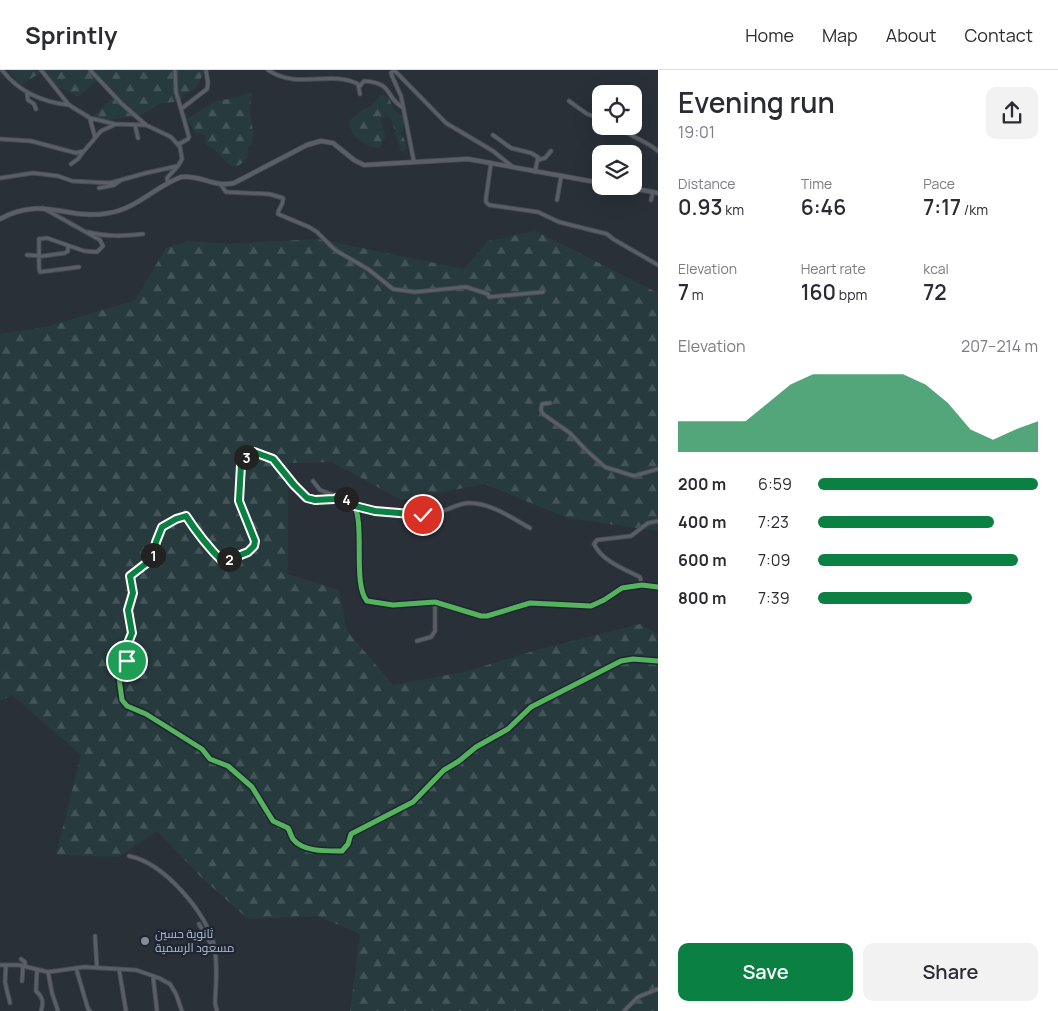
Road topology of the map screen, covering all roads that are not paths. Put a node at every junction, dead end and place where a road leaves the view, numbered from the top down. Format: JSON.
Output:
{"nodes":[{"id":1,"x":2,"y":70,"type":"edge"},
{"id":2,"x":41,"y":70,"type":"edge"},
{"id":3,"x":90,"y":70,"type":"edge"},
{"id":4,"x":175,"y":70,"type":"edge"},
{"id":5,"x":206,"y":70,"type":"edge"},
{"id":6,"x":268,"y":70,"type":"edge"},
{"id":7,"x":394,"y":70,"type":"edge"},
{"id":8,"x":312,"y":74,"type":"dead end"},
{"id":9,"x":344,"y":75,"type":"dead end"},
{"id":10,"x":359,"y":87,"type":"junction"},
{"id":11,"x":26,"y":92,"type":"junction"},
{"id":12,"x":360,"y":94,"type":"dead end"},
{"id":13,"x":569,"y":101,"type":"dead end"},
{"id":14,"x":70,"y":105,"type":"junction"},
{"id":15,"x":403,"y":107,"type":"junction"},
{"id":16,"x":36,"y":109,"type":"dead end"},
{"id":17,"x":181,"y":109,"type":"junction"},
{"id":18,"x":592,"y":116,"type":"edge"},
{"id":19,"x":90,"y":118,"type":"junction"},
{"id":20,"x":115,"y":124,"type":"junction"},
{"id":21,"x":135,"y":125,"type":"junction"},
{"id":22,"x":146,"y":125,"type":"junction"},
{"id":23,"x":493,"y":135,"type":"dead end"},
{"id":24,"x":629,"y":135,"type":"edge"},
{"id":25,"x":95,"y":137,"type":"junction"},
{"id":26,"x":138,"y":138,"type":"dead end"},
{"id":27,"x":0,"y":139,"type":"edge"},
{"id":28,"x":179,"y":144,"type":"junction"},
{"id":29,"x":84,"y":151,"type":"junction"},
{"id":30,"x":551,"y":151,"type":"dead end"},
{"id":31,"x":658,"y":151,"type":"edge"},
{"id":32,"x":538,"y":160,"type":"junction"},
{"id":33,"x":414,"y":163,"type":"junction"},
{"id":34,"x":491,"y":163,"type":"junction"},
{"id":35,"x":71,"y":164,"type":"dead end"},
{"id":36,"x":178,"y":166,"type":"junction"},
{"id":37,"x":513,"y":168,"type":"junction"},
{"id":38,"x":535,"y":172,"type":"junction"},
{"id":39,"x":561,"y":177,"type":"junction"},
{"id":40,"x":0,"y":178,"type":"edge"},
{"id":41,"x":120,"y":180,"type":"junction"},
{"id":42,"x":592,"y":182,"type":"edge"},
{"id":43,"x":168,"y":183,"type":"junction"},
{"id":44,"x":221,"y":185,"type":"junction"},
{"id":45,"x":99,"y":188,"type":"dead end"},
{"id":46,"x":642,"y":190,"type":"edge"},
{"id":47,"x":653,"y":192,"type":"junction"},
{"id":48,"x":658,"y":193,"type":"edge"},
{"id":49,"x":558,"y":200,"type":"dead end"},
{"id":50,"x":651,"y":200,"type":"dead end"},
{"id":51,"x":43,"y":208,"type":"junction"},
{"id":52,"x":0,"y":219,"type":"edge"},
{"id":53,"x":83,"y":230,"type":"junction"},
{"id":54,"x":144,"y":234,"type":"dead end"},
{"id":55,"x":68,"y":246,"type":"junction"},
{"id":56,"x":27,"y":255,"type":"dead end"},
{"id":57,"x":39,"y":256,"type":"junction"},
{"id":58,"x":658,"y":265,"type":"edge"},
{"id":59,"x":79,"y":267,"type":"dead end"},
{"id":60,"x":543,"y":292,"type":"dead end"},
{"id":61,"x":550,"y":404,"type":"dead end"},
{"id":62,"x":658,"y":469,"type":"edge"},
{"id":63,"x":313,"y":481,"type":"dead end"},
{"id":64,"x":340,"y":497,"type":"junction"},
{"id":65,"x":355,"y":506,"type":"junction"},
{"id":66,"x":658,"y":520,"type":"edge"},
{"id":67,"x":530,"y":528,"type":"dead end"},
{"id":68,"x":642,"y":585,"type":"junction"},
{"id":69,"x":658,"y":587,"type":"edge"},
{"id":70,"x":435,"y":602,"type":"junction"},
{"id":71,"x":417,"y":641,"type":"dead end"},
{"id":72,"x":658,"y":661,"type":"edge"},
{"id":73,"x":129,"y":856,"type":"dead end"},
{"id":74,"x":199,"y":924,"type":"dead end"},
{"id":75,"x":95,"y":936,"type":"dead end"},
{"id":76,"x":215,"y":952,"type":"junction"},
{"id":77,"x":21,"y":959,"type":"dead end"},
{"id":78,"x":6,"y":964,"type":"junction"},
{"id":79,"x":0,"y":965,"type":"edge"},
{"id":80,"x":24,"y":966,"type":"junction"},
{"id":81,"x":76,"y":968,"type":"junction"},
{"id":82,"x":97,"y":968,"type":"junction"},
{"id":83,"x":119,"y":969,"type":"junction"},
{"id":84,"x":37,"y":970,"type":"junction"},
{"id":85,"x":48,"y":972,"type":"junction"},
{"id":86,"x":153,"y":976,"type":"junction"},
{"id":87,"x":22,"y":981,"type":"dead end"},
{"id":88,"x":658,"y":989,"type":"edge"},
{"id":89,"x":10,"y":1003,"type":"dead end"},
{"id":90,"x":41,"y":1011,"type":"edge"},
{"id":91,"x":58,"y":1011,"type":"edge"},
{"id":92,"x":90,"y":1011,"type":"edge"},
{"id":93,"x":126,"y":1011,"type":"edge"},
{"id":94,"x":158,"y":1011,"type":"edge"},
{"id":95,"x":182,"y":1011,"type":"edge"},
{"id":96,"x":217,"y":1011,"type":"edge"},
{"id":97,"x":624,"y":1011,"type":"edge"}],
"edges":[{"from":1,"to":11,"type":"street"},
{"from":2,"to":14,"type":"street"},
{"from":3,"to":22,"type":"street"},
{"from":4,"to":17,"type":"street"},
{"from":5,"to":17,"type":"street"},
{"from":6,"to":8,"type":"street"},
{"from":7,"to":15,"type":"street"},
{"from":7,"to":37,"type":"street"},
{"from":9,"to":10,"type":"street"},
{"from":10,"to":12,"type":"street"},
{"from":10,"to":15,"type":"street"},
{"from":11,"to":14,"type":"street"},
{"from":11,"to":16,"type":"street"},
{"from":13,"to":18,"type":"street"},
{"from":14,"to":19,"type":"street"},
{"from":15,"to":33,"type":"street"},
{"from":17,"to":28,"type":"street"},
{"from":19,"to":20,"type":"street"},
{"from":19,"to":25,"type":"street"},
{"from":20,"to":21,"type":"street"},
{"from":20,"to":25,"type":"street"},
{"from":21,"to":22,"type":"street"},
{"from":21,"to":26,"type":"street"},
{"from":22,"to":28,"type":"street"},
{"from":23,"to":32,"type":"street"},
{"from":24,"to":31,"type":"street"},
{"from":25,"to":29,"type":"street"},
{"from":27,"to":29,"type":"street"},
{"from":28,"to":36,"type":"street"},
{"from":29,"to":35,"type":"street"},
{"from":30,"to":32,"type":"street"},
{"from":32,"to":38,"type":"street"},
{"from":33,"to":34,"type":"street"},
{"from":33,"to":44,"type":"street"},
{"from":34,"to":37,"type":"street"},
{"from":34,"to":58,"type":"street"},
{"from":36,"to":41,"type":"street"},
{"from":36,"to":43,"type":"street"},
{"from":37,"to":38,"type":"street"},
{"from":38,"to":39,"type":"street"},
{"from":39,"to":42,"type":"street"},
{"from":39,"to":49,"type":"street"},
{"from":40,"to":41,"type":"street"},
{"from":41,"to":45,"type":"street"},
{"from":43,"to":44,"type":"street"},
{"from":43,"to":51,"type":"street"},
{"from":44,"to":60,"type":"street"},
{"from":46,"to":47,"type":"street"},
{"from":47,"to":48,"type":"street"},
{"from":47,"to":50,"type":"street"},
{"from":51,"to":52,"type":"street"},
{"from":51,"to":53,"type":"street"},
{"from":53,"to":54,"type":"street"},
{"from":53,"to":55,"type":"street"},
{"from":55,"to":57,"type":"street"},
{"from":55,"to":57,"type":"street"},
{"from":56,"to":57,"type":"street"},
{"from":57,"to":59,"type":"street"},
{"from":61,"to":62,"type":"street"},
{"from":63,"to":64,"type":"street"},
{"from":64,"to":65,"type":"street"},
{"from":64,"to":72,"type":"street"},
{"from":65,"to":67,"type":"street"},
{"from":65,"to":70,"type":"street"},
{"from":66,"to":68,"type":"street"},
{"from":68,"to":69,"type":"street"},
{"from":68,"to":70,"type":"street"},
{"from":70,"to":71,"type":"street"},
{"from":73,"to":76,"type":"street"},
{"from":74,"to":76,"type":"street"},
{"from":75,"to":82,"type":"street"},
{"from":76,"to":96,"type":"street"},
{"from":77,"to":80,"type":"street"},
{"from":78,"to":79,"type":"street"},
{"from":78,"to":80,"type":"street"},
{"from":78,"to":89,"type":"street"},
{"from":80,"to":84,"type":"street"},
{"from":80,"to":87,"type":"street"},
{"from":81,"to":82,"type":"street"},
{"from":81,"to":85,"type":"street"},
{"from":81,"to":92,"type":"street"},
{"from":82,"to":83,"type":"street"},
{"from":83,"to":86,"type":"street"},
{"from":83,"to":93,"type":"street"},
{"from":84,"to":85,"type":"street"},
{"from":84,"to":90,"type":"street"},
{"from":85,"to":91,"type":"street"},
{"from":86,"to":94,"type":"street"},
{"from":86,"to":95,"type":"street"},
{"from":88,"to":97,"type":"street"}]}
